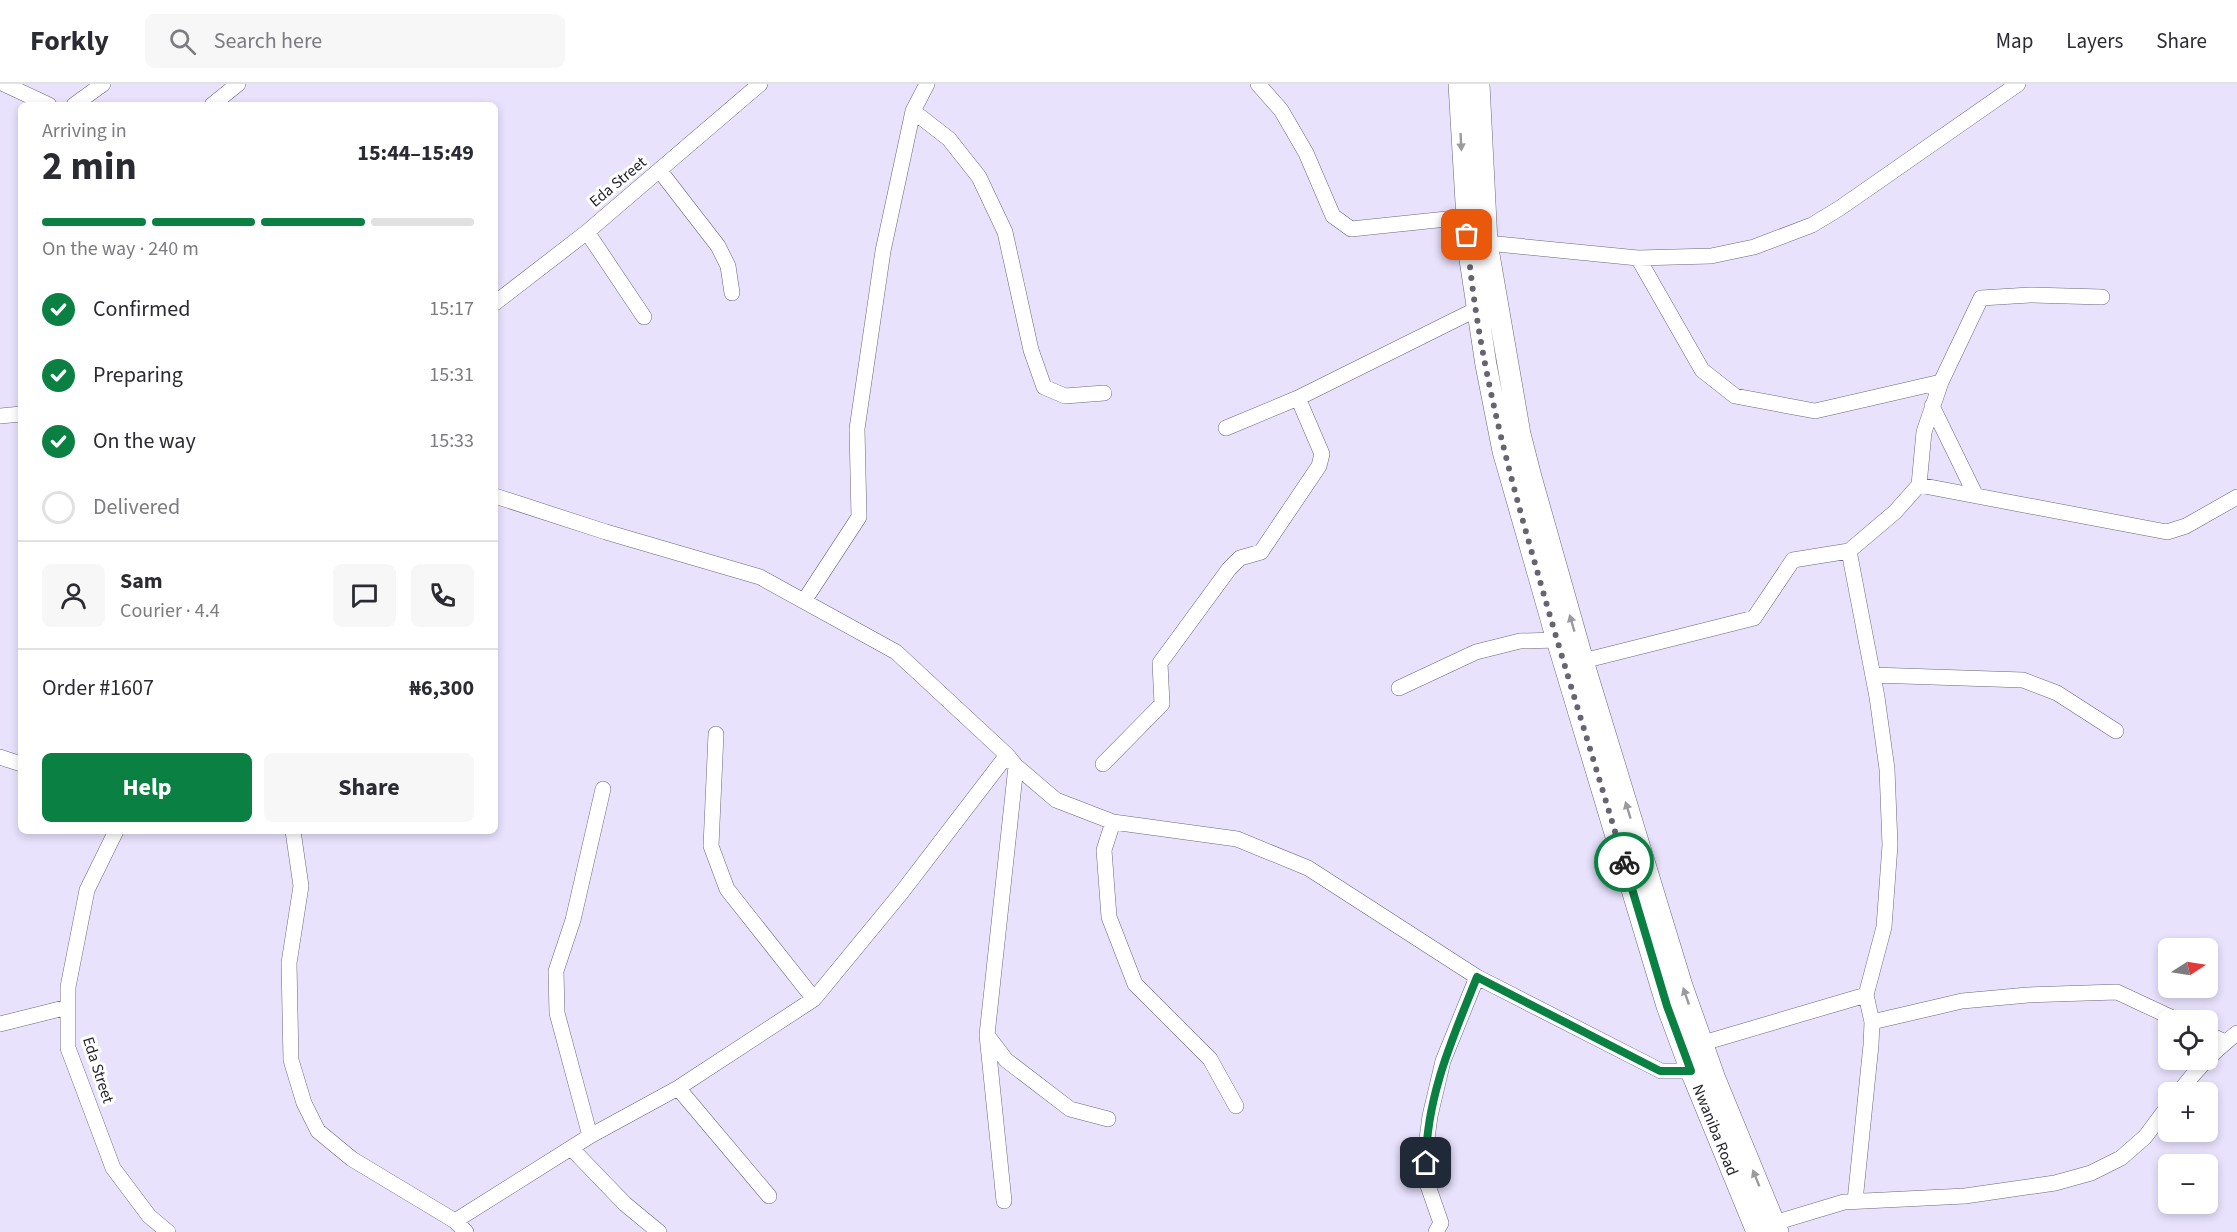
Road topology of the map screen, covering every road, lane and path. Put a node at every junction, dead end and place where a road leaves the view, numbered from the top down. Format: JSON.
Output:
{"nodes":[{"id":1,"x":4,"y":84,"type":"edge"},
{"id":2,"x":103,"y":84,"type":"edge"},
{"id":3,"x":238,"y":84,"type":"edge"},
{"id":4,"x":760,"y":84,"type":"edge"},
{"id":5,"x":927,"y":84,"type":"edge"},
{"id":6,"x":1258,"y":84,"type":"edge"},
{"id":7,"x":1459,"y":84,"type":"edge"},
{"id":8,"x":1479,"y":84,"type":"edge"},
{"id":9,"x":2018,"y":84,"type":"edge"},
{"id":10,"x":43,"y":102,"type":"edge"},
{"id":11,"x":78,"y":102,"type":"edge"},
{"id":12,"x":216,"y":102,"type":"edge"},
{"id":13,"x":913,"y":111,"type":"junction"},
{"id":14,"x":660,"y":171,"type":"junction"},
{"id":15,"x":1466,"y":217,"type":"junction"},
{"id":16,"x":587,"y":232,"type":"junction"},
{"id":17,"x":1487,"y":243,"type":"junction"},
{"id":18,"x":1638,"y":258,"type":"junction"},
{"id":19,"x":732,"y":293,"type":"dead end"},
{"id":20,"x":2102,"y":297,"type":"dead end"},
{"id":21,"x":498,"y":301,"type":"edge"},
{"id":22,"x":1477,"y":309,"type":"junction"},
{"id":23,"x":644,"y":317,"type":"dead end"},
{"id":24,"x":1941,"y":382,"type":"junction"},
{"id":25,"x":1104,"y":393,"type":"dead end"},
{"id":26,"x":1298,"y":398,"type":"junction"},
{"id":27,"x":1932,"y":406,"type":"junction"},
{"id":28,"x":18,"y":414,"type":"edge"},
{"id":29,"x":0,"y":416,"type":"edge"},
{"id":30,"x":1226,"y":428,"type":"dead end"},
{"id":31,"x":1919,"y":485,"type":"junction"},
{"id":32,"x":1976,"y":496,"type":"junction"},
{"id":33,"x":498,"y":497,"type":"edge"},
{"id":34,"x":2237,"y":497,"type":"edge"},
{"id":35,"x":1849,"y":551,"type":"junction"},
{"id":36,"x":804,"y":601,"type":"junction"},
{"id":37,"x":1557,"y":640,"type":"junction"},
{"id":38,"x":1583,"y":660,"type":"junction"},
{"id":39,"x":1873,"y":675,"type":"junction"},
{"id":40,"x":1399,"y":688,"type":"dead end"},
{"id":41,"x":2116,"y":731,"type":"dead end"},
{"id":42,"x":716,"y":734,"type":"dead end"},
{"id":43,"x":0,"y":757,"type":"edge"},
{"id":44,"x":1012,"y":760,"type":"junction"},
{"id":45,"x":18,"y":763,"type":"edge"},
{"id":46,"x":1103,"y":764,"type":"dead end"},
{"id":47,"x":603,"y":789,"type":"dead end"},
{"id":48,"x":1113,"y":822,"type":"junction"},
{"id":49,"x":115,"y":834,"type":"edge"},
{"id":50,"x":293,"y":834,"type":"edge"},
{"id":51,"x":1477,"y":977,"type":"junction"},
{"id":52,"x":1866,"y":995,"type":"junction"},
{"id":53,"x":814,"y":999,"type":"junction"},
{"id":54,"x":68,"y":1007,"type":"junction"},
{"id":55,"x":2158,"y":1011,"type":"edge"},
{"id":56,"x":1872,"y":1022,"type":"junction"},
{"id":57,"x":0,"y":1024,"type":"edge"},
{"id":58,"x":987,"y":1035,"type":"junction"},
{"id":59,"x":2231,"y":1038,"type":"edge"},
{"id":60,"x":1692,"y":1046,"type":"junction"},
{"id":61,"x":1691,"y":1071,"type":"junction"},
{"id":62,"x":2187,"y":1082,"type":"edge"},
{"id":63,"x":678,"y":1088,"type":"junction"},
{"id":64,"x":1236,"y":1106,"type":"dead end"},
{"id":65,"x":1108,"y":1119,"type":"dead end"},
{"id":66,"x":2158,"y":1120,"type":"edge"},
{"id":67,"x":590,"y":1136,"type":"junction"},
{"id":68,"x":571,"y":1148,"type":"junction"},
{"id":69,"x":769,"y":1196,"type":"dead end"},
{"id":70,"x":1004,"y":1201,"type":"dead end"},
{"id":71,"x":1855,"y":1201,"type":"junction"},
{"id":72,"x":461,"y":1226,"type":"edge"},
{"id":73,"x":1770,"y":1229,"type":"edge"},
{"id":74,"x":168,"y":1232,"type":"edge"},
{"id":75,"x":659,"y":1232,"type":"edge"},
{"id":76,"x":1436,"y":1232,"type":"edge"}],
"edges":[{"from":1,"to":10,"type":"street"},
{"from":2,"to":11,"type":"street"},
{"from":3,"to":12,"type":"street"},
{"from":4,"to":14,"type":"street","name":"Eda Street"},
{"from":5,"to":13,"type":"street"},
{"from":6,"to":15,"type":"street"},
{"from":7,"to":15,"type":"main road","name":"Nwaniba Road","one_way":true},
{"from":8,"to":17,"type":"main road"},
{"from":9,"to":18,"type":"street"},
{"from":13,"to":25,"type":"street"},
{"from":13,"to":36,"type":"street"},
{"from":14,"to":16,"type":"street","name":"Eda Street"},
{"from":14,"to":19,"type":"street"},
{"from":15,"to":22,"type":"main road","name":"Nwaniba Road"},
{"from":16,"to":21,"type":"street","name":"Eda Street"},
{"from":16,"to":23,"type":"street"},
{"from":17,"to":18,"type":"street"},
{"from":38,"to":17,"type":"main road","one_way":true},
{"from":18,"to":24,"type":"street"},
{"from":20,"to":24,"type":"street"},
{"from":22,"to":26,"type":"street"},
{"from":22,"to":37,"type":"main road","name":"Nwaniba Road"},
{"from":24,"to":27,"type":"street"},
{"from":26,"to":30,"type":"street"},
{"from":26,"to":46,"type":"street"},
{"from":27,"to":31,"type":"street"},
{"from":27,"to":32,"type":"street"},
{"from":28,"to":29,"type":"street"},
{"from":31,"to":32,"type":"street"},
{"from":31,"to":35,"type":"street"},
{"from":32,"to":34,"type":"street"},
{"from":33,"to":36,"type":"street"},
{"from":35,"to":38,"type":"street"},
{"from":35,"to":39,"type":"street"},
{"from":36,"to":44,"type":"street"},
{"from":37,"to":40,"type":"street"},
{"from":37,"to":60,"type":"main road","name":"Nwaniba Road"},
{"from":60,"to":38,"type":"main road","one_way":true},
{"from":39,"to":41,"type":"street"},
{"from":39,"to":52,"type":"street"},
{"from":42,"to":53,"type":"street"},
{"from":43,"to":45,"type":"street"},
{"from":44,"to":48,"type":"street"},
{"from":44,"to":53,"type":"street"},
{"from":44,"to":58,"type":"street"},
{"from":47,"to":67,"type":"street"},
{"from":48,"to":51,"type":"street"},
{"from":48,"to":64,"type":"street"},
{"from":49,"to":54,"type":"street","name":"Eda Street"},
{"from":50,"to":72,"type":"street"},
{"from":51,"to":61,"type":"street"},
{"from":51,"to":76,"type":"street"},
{"from":52,"to":56,"type":"street"},
{"from":52,"to":60,"type":"street"},
{"from":53,"to":63,"type":"street"},
{"from":54,"to":57,"type":"street"},
{"from":54,"to":74,"type":"street","name":"Eda Street"},
{"from":55,"to":56,"type":"street"},
{"from":56,"to":71,"type":"street"},
{"from":58,"to":65,"type":"street"},
{"from":58,"to":70,"type":"street"},
{"from":59,"to":62,"type":"street"},
{"from":60,"to":61,"type":"main road","name":"Nwaniba Road"},
{"from":73,"to":60,"type":"main road","one_way":true},
{"from":61,"to":73,"type":"main road","name":"Nwaniba Road"},
{"from":63,"to":67,"type":"street"},
{"from":63,"to":69,"type":"street"},
{"from":66,"to":71,"type":"street"},
{"from":67,"to":68,"type":"street"},
{"from":68,"to":72,"type":"street"},
{"from":68,"to":75,"type":"street"},
{"from":71,"to":73,"type":"street"}]}
